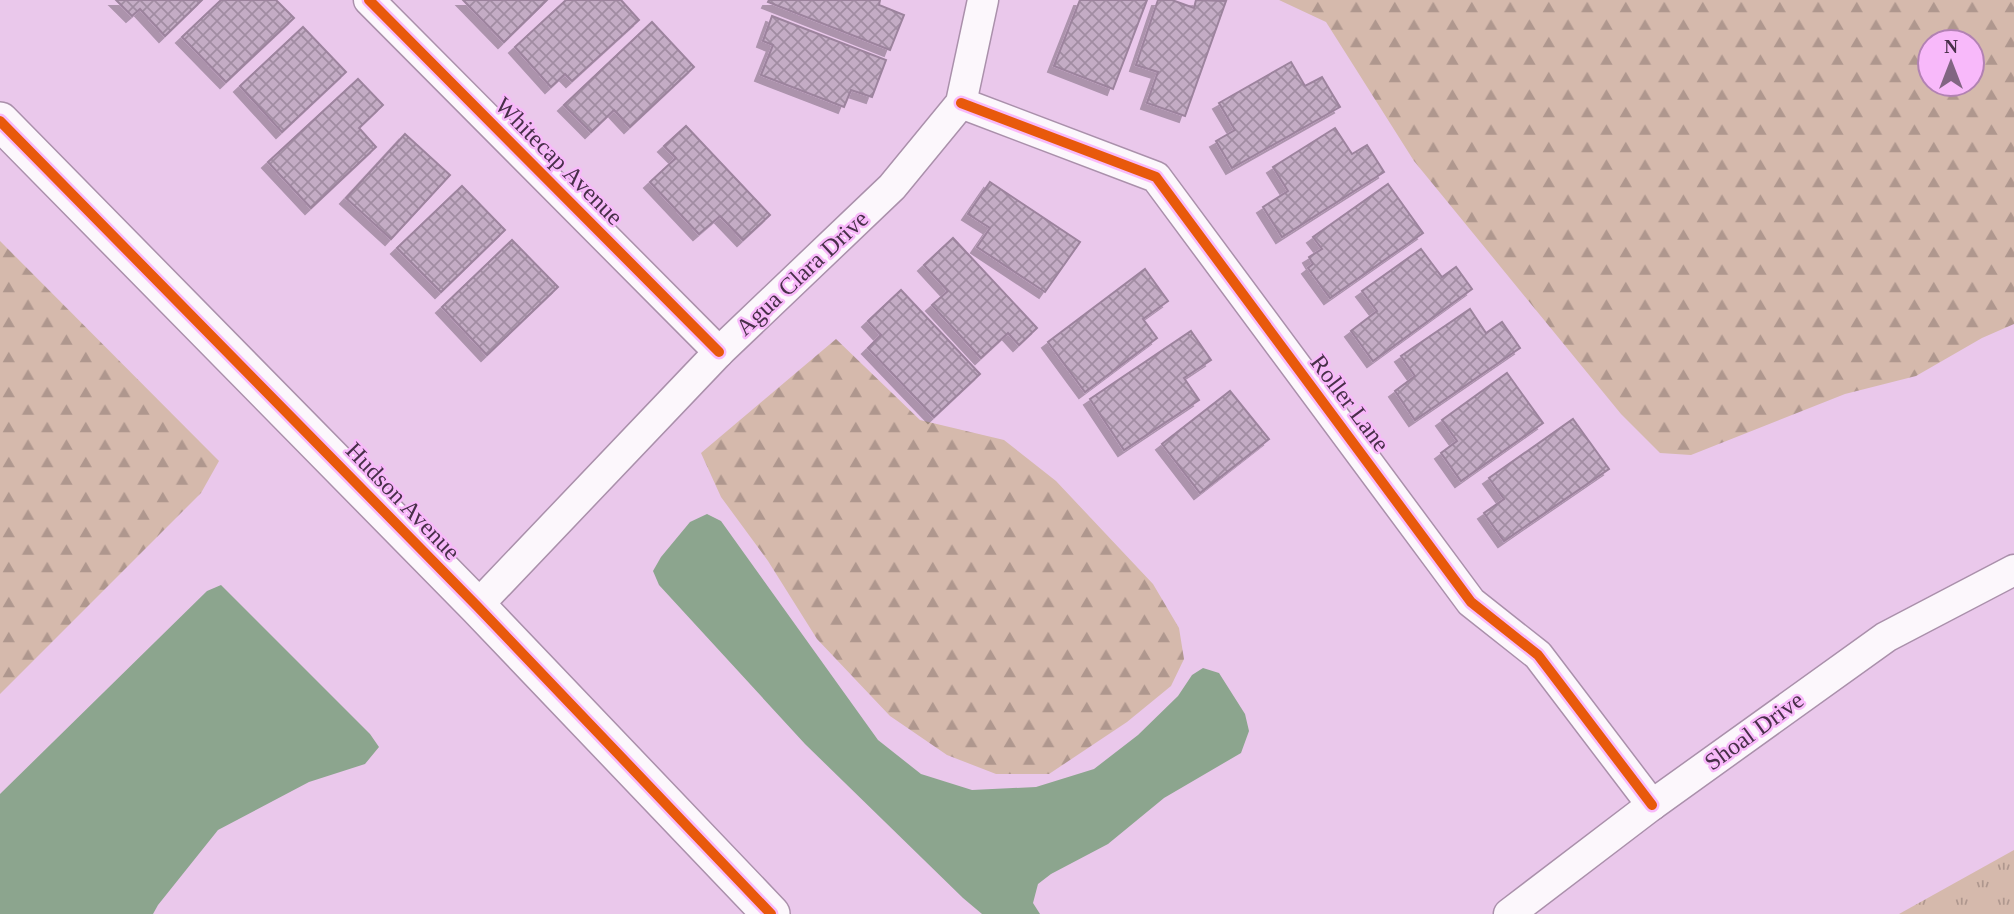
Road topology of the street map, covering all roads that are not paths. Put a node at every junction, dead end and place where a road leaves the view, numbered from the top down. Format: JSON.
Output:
{"nodes":[{"id":1,"x":369,"y":0,"type":"edge"},
{"id":2,"x":983,"y":0,"type":"edge"},
{"id":3,"x":961,"y":103,"type":"junction"},
{"id":4,"x":0,"y":121,"type":"edge"},
{"id":5,"x":719,"y":352,"type":"junction"},
{"id":6,"x":2014,"y":570,"type":"edge"},
{"id":7,"x":477,"y":606,"type":"junction"},
{"id":8,"x":1652,"y":805,"type":"junction"},
{"id":9,"x":771,"y":914,"type":"edge"},
{"id":10,"x":1508,"y":914,"type":"edge"}],
"edges":[{"from":1,"to":5,"type":"street","name":"Whitecap Avenue"},
{"from":2,"to":3,"type":"street","name":"Agua Clara Drive"},
{"from":3,"to":5,"type":"street","name":"Agua Clara Drive"},
{"from":3,"to":8,"type":"street","name":"Roller Lane"},
{"from":4,"to":7,"type":"street","name":"Hudson Avenue"},
{"from":5,"to":7,"type":"street","name":"Agua Clara Drive"},
{"from":6,"to":8,"type":"street","name":"Shoal Drive"},
{"from":7,"to":9,"type":"street","name":"Hudson Avenue"},
{"from":8,"to":10,"type":"street","name":"Shoal Drive"}]}
